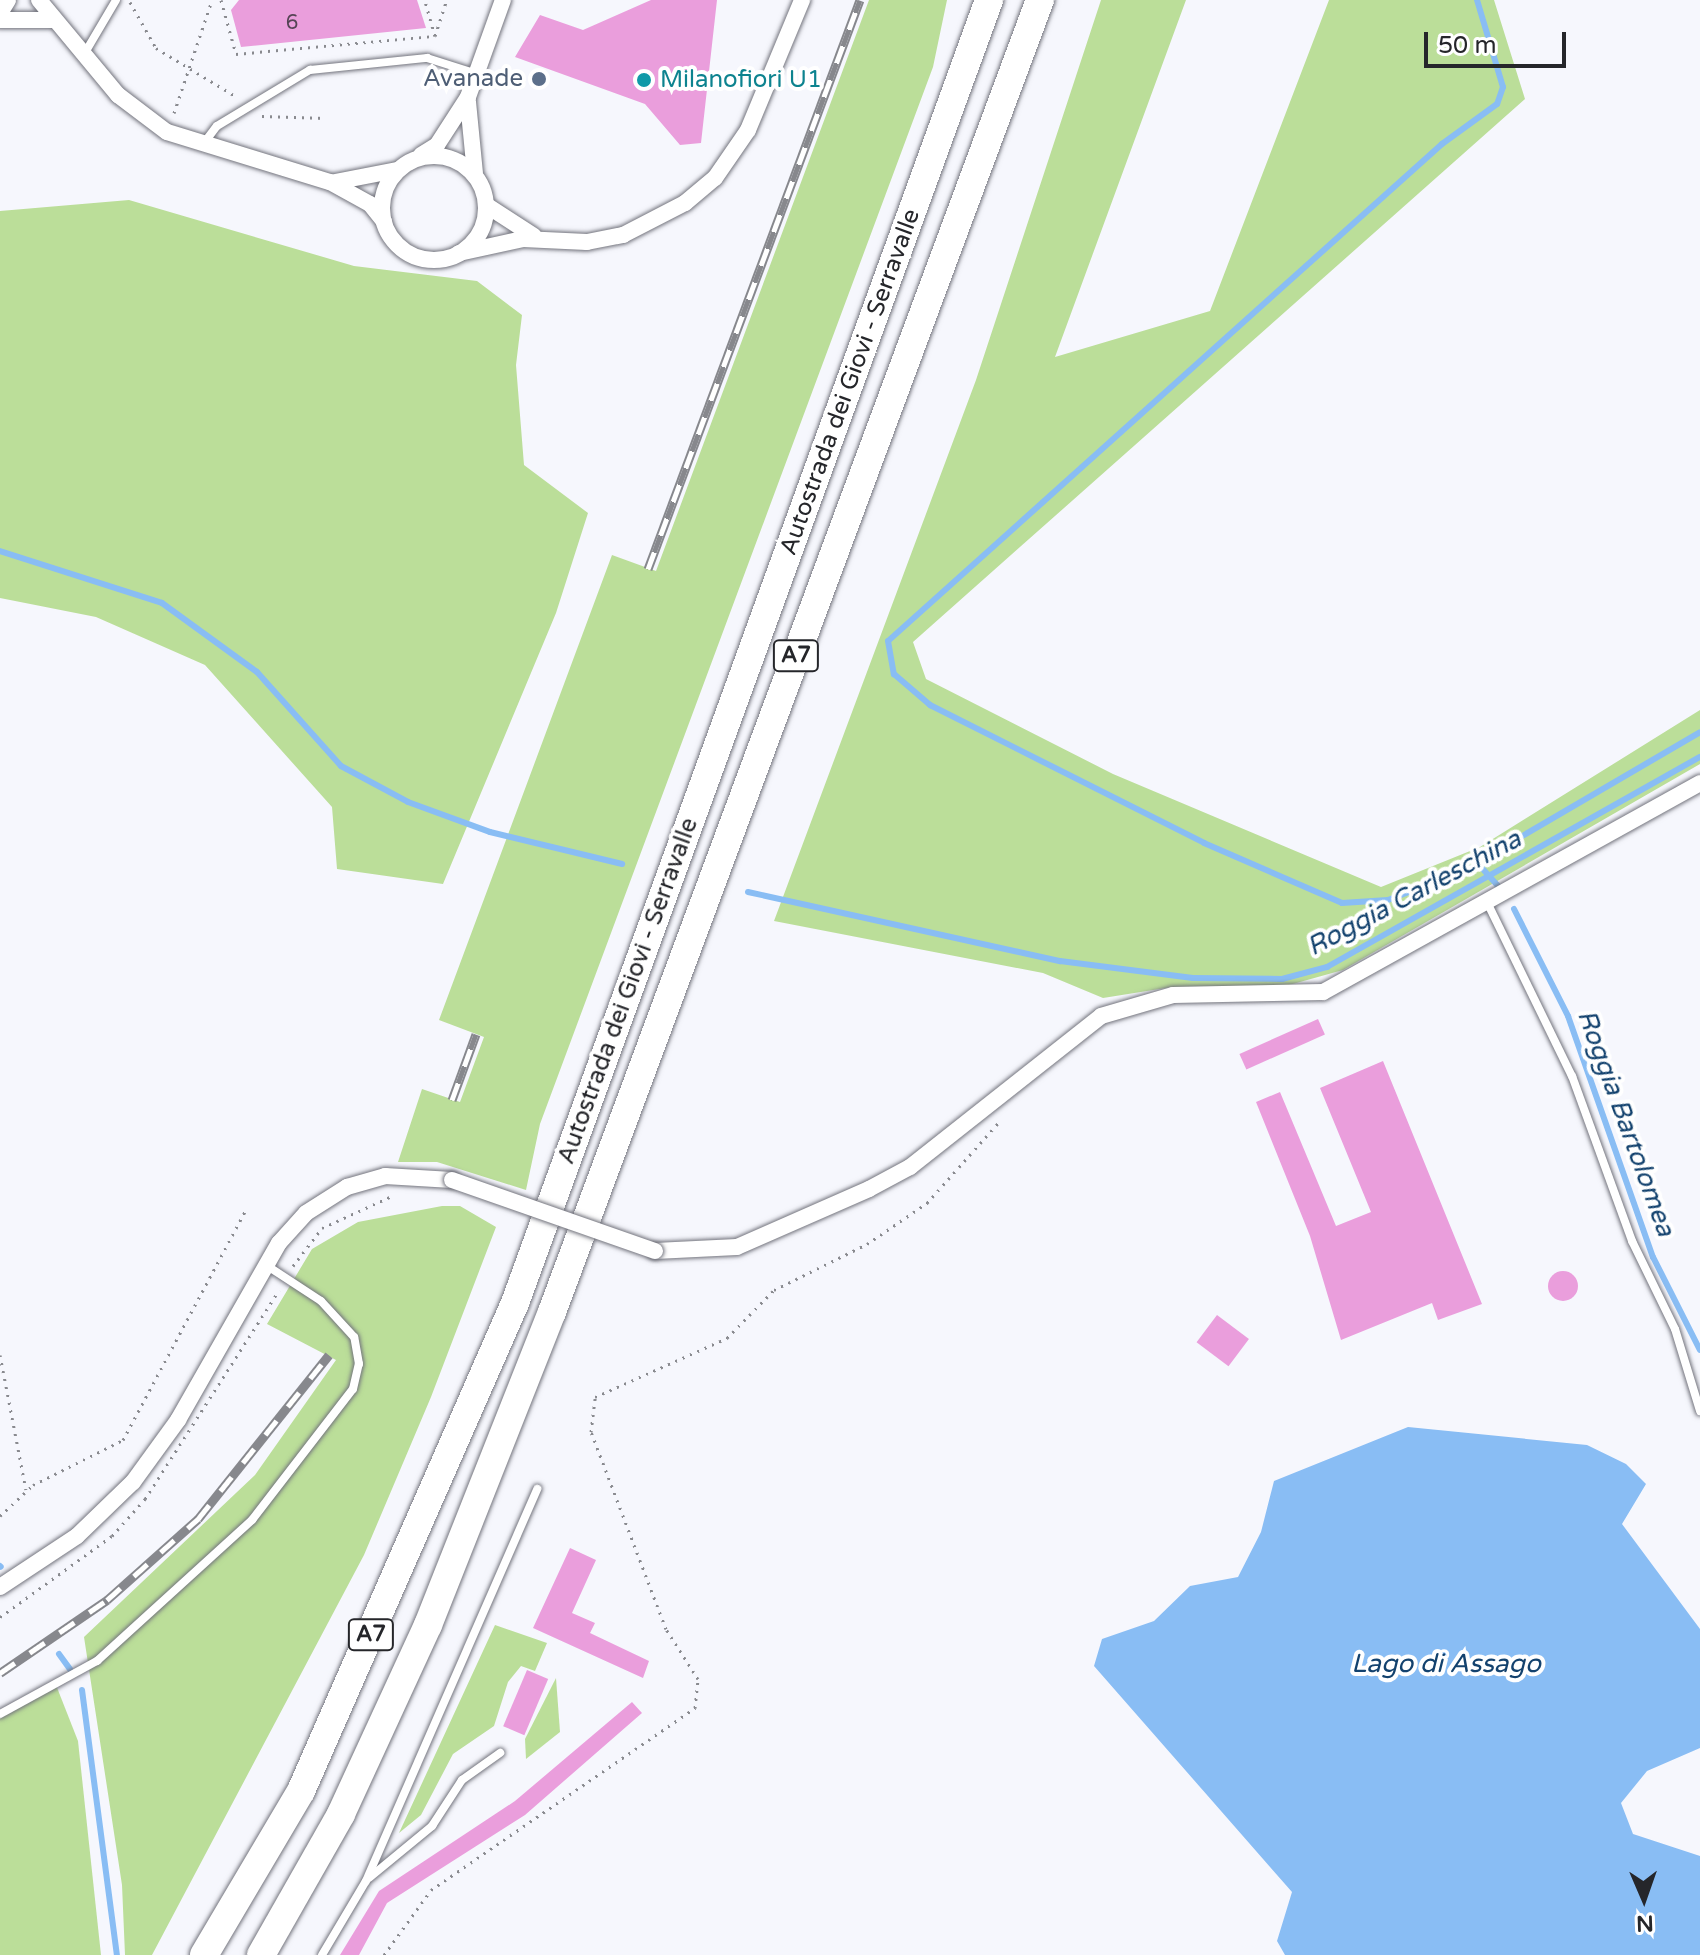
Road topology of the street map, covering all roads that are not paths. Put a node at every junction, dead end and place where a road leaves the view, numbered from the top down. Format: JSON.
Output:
{"nodes":[{"id":1,"x":8,"y":0,"type":"edge"},
{"id":2,"x":39,"y":0,"type":"edge"},
{"id":3,"x":116,"y":0,"type":"edge"},
{"id":4,"x":503,"y":0,"type":"edge"},
{"id":5,"x":802,"y":0,"type":"edge"},
{"id":6,"x":989,"y":0,"type":"edge"},
{"id":7,"x":1040,"y":0,"type":"edge"},
{"id":8,"x":0,"y":13,"type":"edge"},
{"id":9,"x":0,"y":20,"type":"edge"},
{"id":10,"x":52,"y":20,"type":"junction"},
{"id":11,"x":86,"y":51,"type":"junction"},
{"id":12,"x":477,"y":74,"type":"junction"},
{"id":13,"x":468,"y":97,"type":"junction"},
{"id":14,"x":204,"y":144,"type":"junction"},
{"id":15,"x":413,"y":160,"type":"junction"},
{"id":16,"x":397,"y":170,"type":"junction"},
{"id":17,"x":477,"y":179,"type":"junction"},
{"id":18,"x":330,"y":182,"type":"junction"},
{"id":19,"x":486,"y":205,"type":"junction"},
{"id":20,"x":384,"y":221,"type":"junction"},
{"id":21,"x":555,"y":240,"type":"junction"},
{"id":22,"x":459,"y":253,"type":"junction"},
{"id":23,"x":1700,"y":783,"type":"edge"},
{"id":24,"x":1487,"y":902,"type":"junction"},
{"id":25,"x":266,"y":1265,"type":"junction"},
{"id":26,"x":1700,"y":1411,"type":"edge"},
{"id":27,"x":537,"y":1489,"type":"dead end"},
{"id":28,"x":0,"y":1587,"type":"edge"},
{"id":29,"x":0,"y":1714,"type":"edge"},
{"id":30,"x":500,"y":1753,"type":"dead end"},
{"id":31,"x":366,"y":1881,"type":"junction"},
{"id":32,"x":204,"y":1955,"type":"edge"},
{"id":33,"x":261,"y":1955,"type":"edge"},
{"id":34,"x":322,"y":1955,"type":"edge"}],
"edges":[{"from":1,"to":8,"type":"street"},
{"from":2,"to":10,"type":"street"},
{"from":3,"to":11,"type":"lane"},
{"from":4,"to":12,"type":"street"},
{"from":5,"to":21,"type":"street"},
{"from":6,"to":32,"type":"highway","name":"Autostrada dei Giovi - Serravalle","number":"A7"},
{"from":7,"to":33,"type":"highway","name":"Autostrada dei Giovi - Serravalle","number":"A7"},
{"from":9,"to":10,"type":"street"},
{"from":10,"to":11,"type":"street"},
{"from":11,"to":14,"type":"street"},
{"from":12,"to":13,"type":"street"},
{"from":12,"to":14,"type":"lane"},
{"from":13,"to":15,"type":"street"},
{"from":13,"to":17,"type":"street"},
{"from":14,"to":18,"type":"street"},
{"from":15,"to":16,"type":"street"},
{"from":15,"to":17,"type":"street"},
{"from":16,"to":18,"type":"street"},
{"from":16,"to":20,"type":"street"},
{"from":17,"to":19,"type":"street"},
{"from":18,"to":20,"type":"street"},
{"from":19,"to":21,"type":"street"},
{"from":19,"to":22,"type":"street"},
{"from":20,"to":22,"type":"street"},
{"from":21,"to":22,"type":"street"},
{"from":23,"to":24,"type":"street"},
{"from":24,"to":25,"type":"street","bridge":true},
{"from":24,"to":26,"type":"lane"},
{"from":25,"to":28,"type":"street"},
{"from":25,"to":29,"type":"lane"},
{"from":27,"to":31,"type":"lane"},
{"from":30,"to":31,"type":"lane"},
{"from":31,"to":34,"type":"lane"}]}
